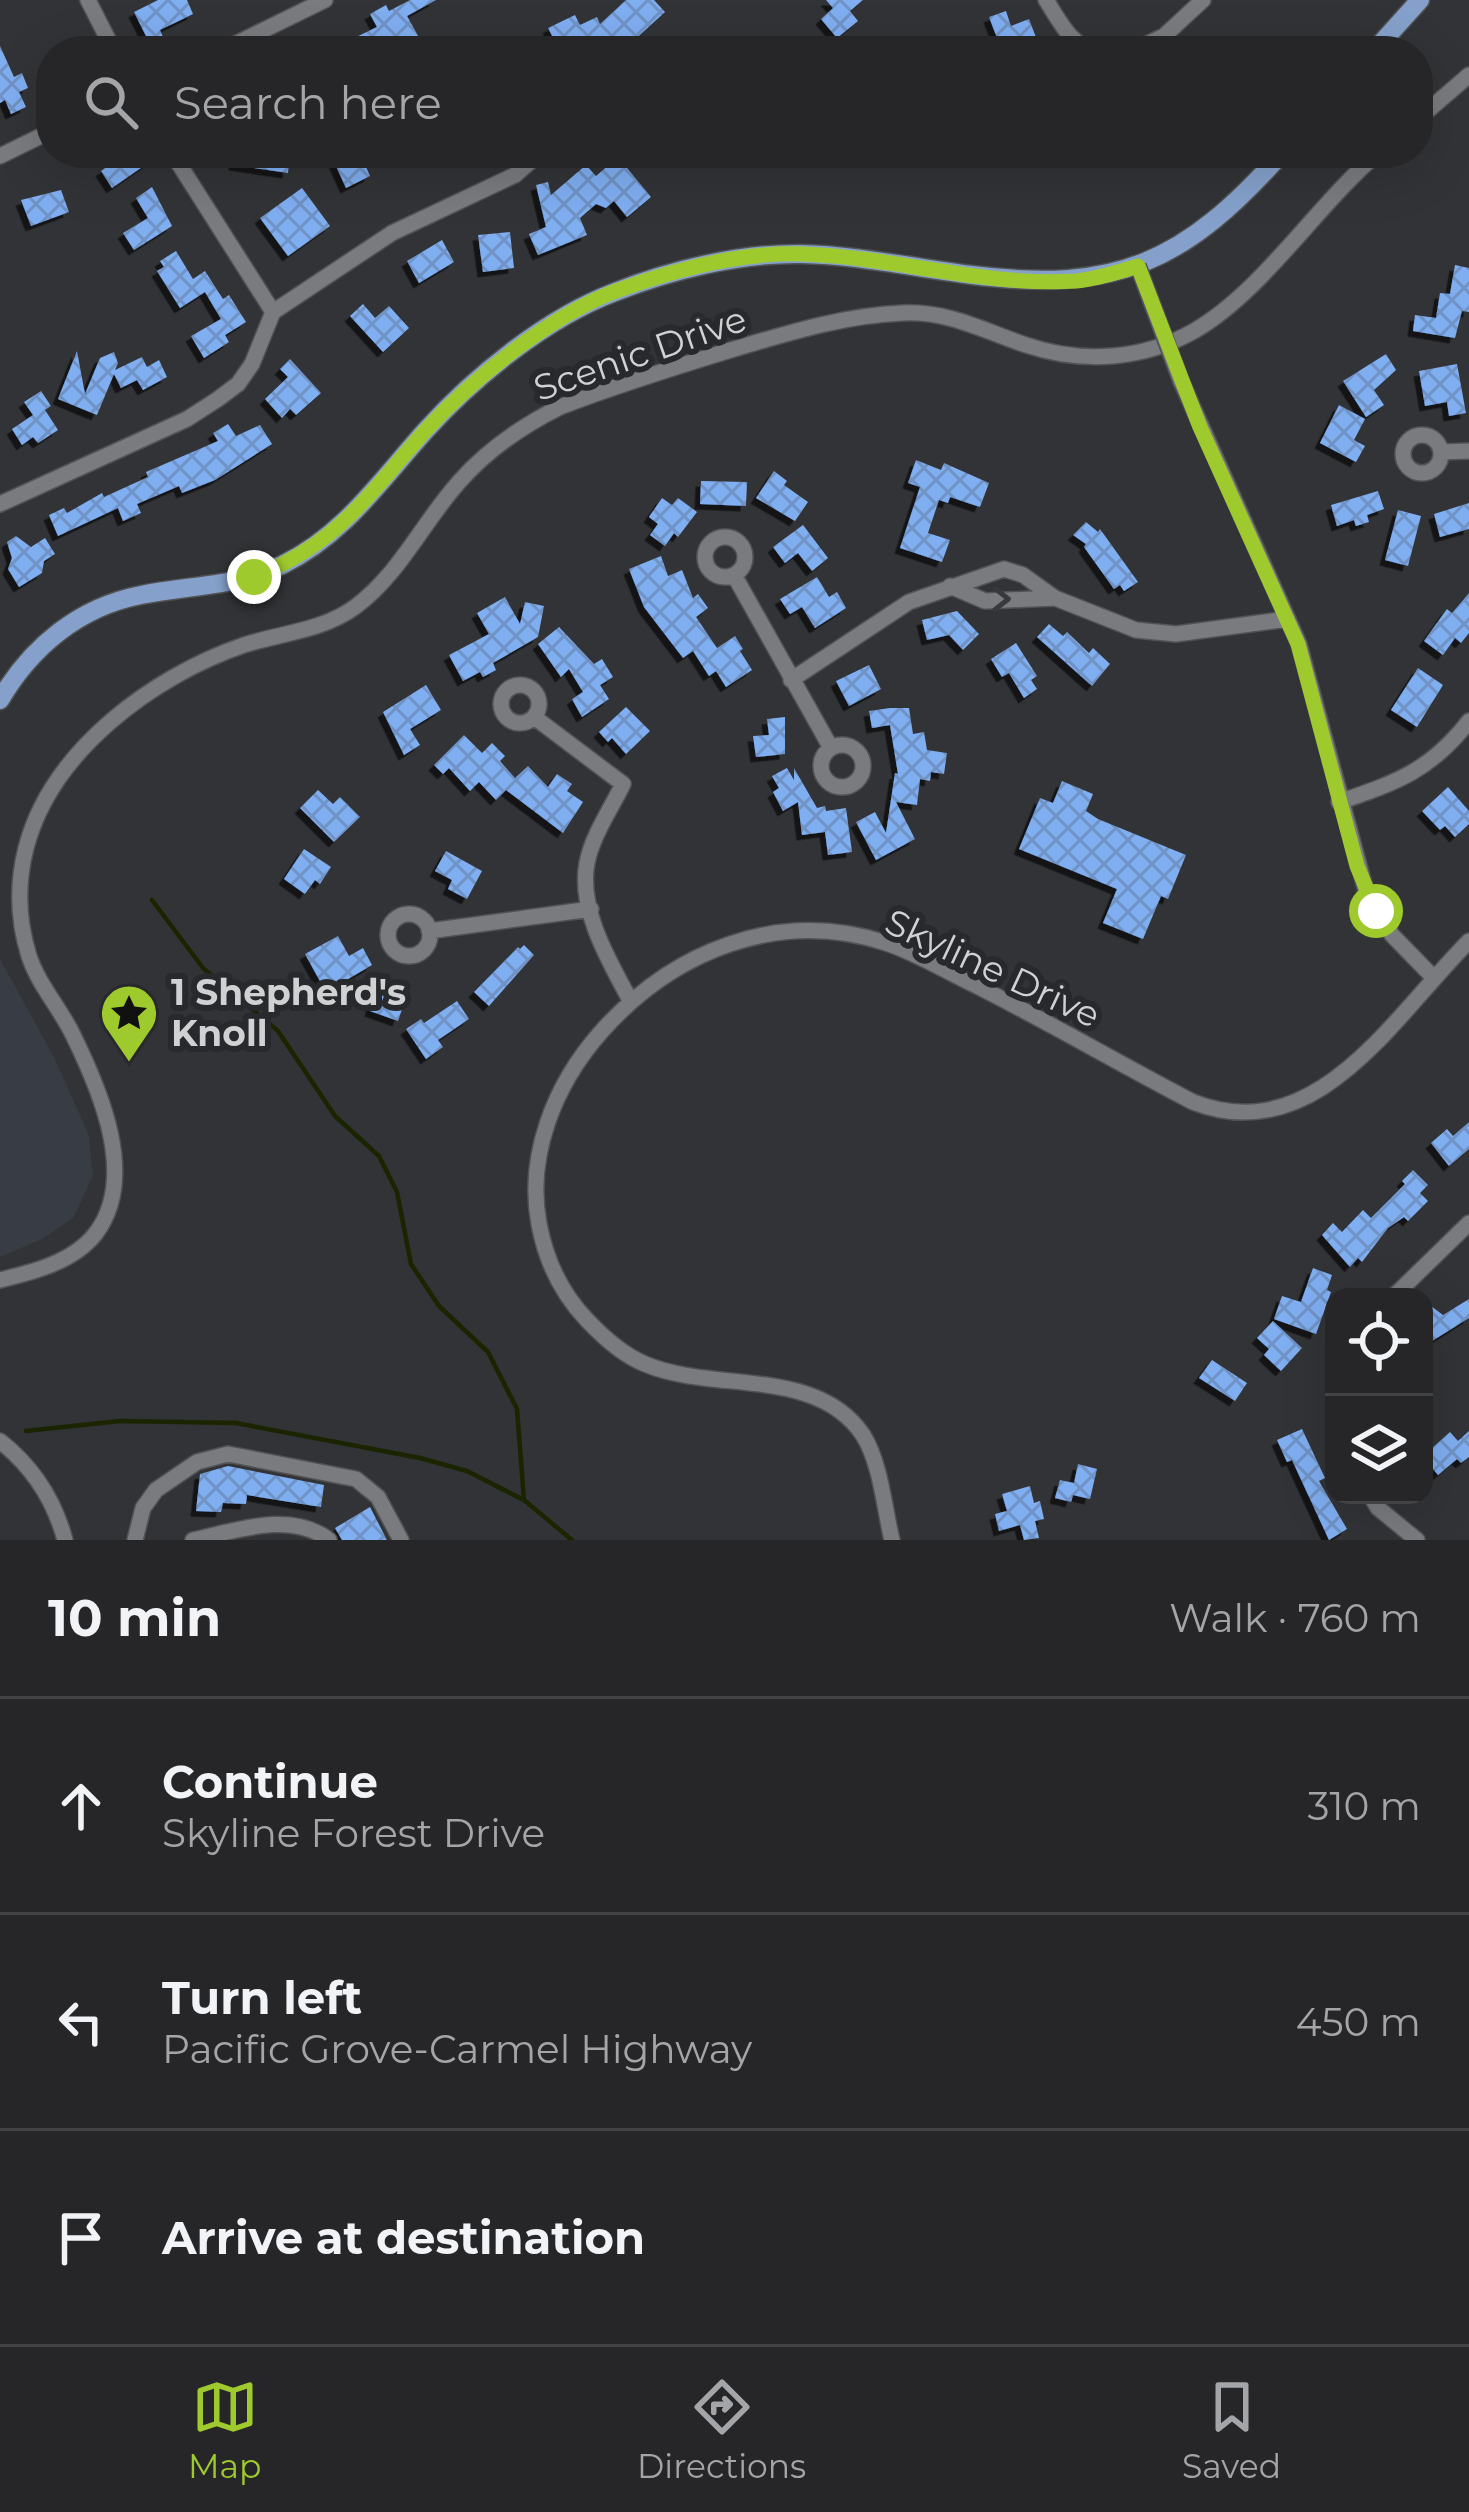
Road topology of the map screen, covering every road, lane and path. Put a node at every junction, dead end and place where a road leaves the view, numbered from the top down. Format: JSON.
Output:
{"nodes":[{"id":1,"x":88,"y":0,"type":"edge"},
{"id":2,"x":325,"y":0,"type":"edge"},
{"id":3,"x":1046,"y":0,"type":"edge"},
{"id":4,"x":1203,"y":0,"type":"edge"},
{"id":5,"x":1420,"y":0,"type":"edge"},
{"id":6,"x":106,"y":36,"type":"edge"},
{"id":7,"x":252,"y":36,"type":"edge"},
{"id":8,"x":1070,"y":36,"type":"edge"},
{"id":9,"x":1164,"y":36,"type":"edge"},
{"id":10,"x":1388,"y":36,"type":"edge"},
{"id":11,"x":1469,"y":75,"type":"edge"},
{"id":12,"x":1433,"y":106,"type":"edge"},
{"id":13,"x":36,"y":138,"type":"edge"},
{"id":14,"x":0,"y":156,"type":"edge"},
{"id":15,"x":182,"y":168,"type":"edge"},
{"id":16,"x":524,"y":168,"type":"edge"},
{"id":17,"x":1267,"y":168,"type":"edge"},
{"id":18,"x":1362,"y":168,"type":"edge"},
{"id":19,"x":1138,"y":266,"type":"junction"},
{"id":20,"x":273,"y":312,"type":"junction"},
{"id":21,"x":1469,"y":451,"type":"edge"},
{"id":22,"x":1441,"y":452,"type":"dead end"},
{"id":23,"x":0,"y":504,"type":"edge"},
{"id":24,"x":734,"y":575,"type":"dead end"},
{"id":25,"x":950,"y":586,"type":"junction"},
{"id":26,"x":1055,"y":598,"type":"junction"},
{"id":27,"x":1288,"y":619,"type":"junction"},
{"id":28,"x":791,"y":680,"type":"junction"},
{"id":29,"x":0,"y":700,"type":"edge"},
{"id":30,"x":534,"y":717,"type":"dead end"},
{"id":31,"x":1469,"y":721,"type":"edge"},
{"id":32,"x":831,"y":748,"type":"dead end"},
{"id":33,"x":1339,"y":802,"type":"junction"},
{"id":34,"x":591,"y":909,"type":"junction"},
{"id":35,"x":429,"y":932,"type":"dead end"},
{"id":36,"x":1469,"y":941,"type":"edge"},
{"id":37,"x":1433,"y":977,"type":"junction"},
{"id":38,"x":630,"y":1000,"type":"junction"},
{"id":39,"x":1469,"y":1222,"type":"edge"},
{"id":40,"x":0,"y":1280,"type":"edge"},
{"id":41,"x":1402,"y":1288,"type":"edge"},
{"id":42,"x":0,"y":1441,"type":"edge"},
{"id":43,"x":1376,"y":1504,"type":"edge"},
{"id":44,"x":65,"y":1540,"type":"edge"},
{"id":45,"x":135,"y":1540,"type":"edge"},
{"id":46,"x":193,"y":1540,"type":"edge"},
{"id":47,"x":329,"y":1540,"type":"edge"},
{"id":48,"x":400,"y":1540,"type":"edge"},
{"id":49,"x":892,"y":1540,"type":"edge"},
{"id":50,"x":1417,"y":1540,"type":"edge"}],
"edges":[{"from":1,"to":6,"type":"street"},
{"from":2,"to":7,"type":"street"},
{"from":3,"to":8,"type":"street"},
{"from":4,"to":9,"type":"street"},
{"from":5,"to":10,"type":"main road"},
{"from":11,"to":12,"type":"street"},
{"from":13,"to":14,"type":"street"},
{"from":15,"to":20,"type":"street"},
{"from":16,"to":20,"type":"street"},
{"from":17,"to":19,"type":"main road"},
{"from":18,"to":40,"type":"street","name":"Scenic Drive"},
{"from":19,"to":27,"type":"street","bridge":true},
{"from":19,"to":29,"type":"main road"},
{"from":20,"to":23,"type":"street"},
{"from":21,"to":22,"type":"street"},
{"from":24,"to":28,"type":"street"},
{"from":25,"to":26,"type":"street","one_way":true},
{"from":25,"to":26,"type":"street"},
{"from":25,"to":28,"type":"street"},
{"from":26,"to":27,"type":"street"},
{"from":27,"to":33,"type":"street"},
{"from":28,"to":32,"type":"street"},
{"from":30,"to":34,"type":"street"},
{"from":31,"to":33,"type":"street"},
{"from":33,"to":37,"type":"street"},
{"from":34,"to":35,"type":"street"},
{"from":34,"to":38,"type":"street"},
{"from":36,"to":37,"type":"street","name":"Skyline Drive"},
{"from":37,"to":38,"type":"street","name":"Skyline Drive"},
{"from":38,"to":49,"type":"street","name":"Skyline Drive"},
{"from":39,"to":41,"type":"street"},
{"from":42,"to":44,"type":"street"},
{"from":43,"to":50,"type":"street"},
{"from":45,"to":48,"type":"street"},
{"from":46,"to":47,"type":"street"}]}
